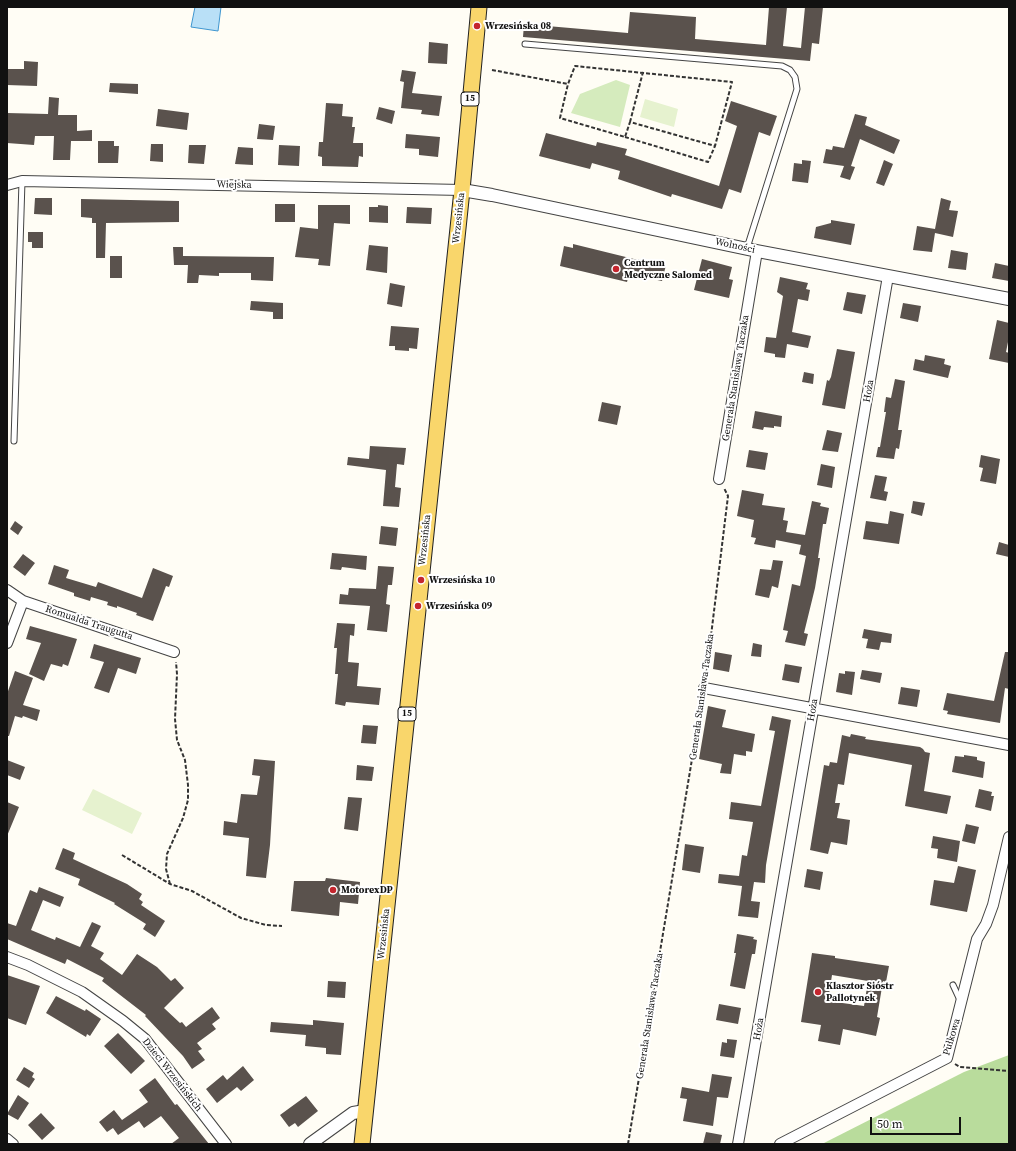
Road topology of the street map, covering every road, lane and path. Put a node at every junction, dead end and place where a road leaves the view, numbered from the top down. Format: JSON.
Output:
{"nodes":[{"id":1,"x":479,"y":7,"type":"edge"},
{"id":2,"x":525,"y":44,"type":"dead end"},
{"id":3,"x":492,"y":70,"type":"dead end"},
{"id":4,"x":643,"y":72,"type":"junction"},
{"id":5,"x":568,"y":84,"type":"junction"},
{"id":6,"x":630,"y":122,"type":"junction"},
{"id":7,"x":625,"y":137,"type":"junction"},
{"id":8,"x":715,"y":146,"type":"junction"},
{"id":9,"x":22,"y":181,"type":"junction"},
{"id":10,"x":7,"y":185,"type":"edge"},
{"id":11,"x":462,"y":190,"type":"junction"},
{"id":12,"x":752,"y":250,"type":"junction"},
{"id":13,"x":888,"y":276,"type":"junction"},
{"id":14,"x":1009,"y":299,"type":"edge"},
{"id":15,"x":14,"y":441,"type":"dead end"},
{"id":16,"x":719,"y":479,"type":"joint"},
{"id":17,"x":7,"y":590,"type":"edge"},
{"id":18,"x":23,"y":601,"type":"junction"},
{"id":19,"x":7,"y":643,"type":"edge"},
{"id":20,"x":174,"y":652,"type":"joint"},
{"id":21,"x":704,"y":688,"type":"junction"},
{"id":22,"x":813,"y":708,"type":"junction"},
{"id":23,"x":1009,"y":745,"type":"edge"},
{"id":24,"x":1009,"y":837,"type":"edge"},
{"id":25,"x":122,"y":855,"type":"dead end"},
{"id":26,"x":170,"y":884,"type":"junction"},
{"id":27,"x":282,"y":926,"type":"dead end"},
{"id":28,"x":7,"y":957,"type":"edge"},
{"id":29,"x":953,"y":985,"type":"dead end"},
{"id":30,"x":961,"y":1002,"type":"junction"},
{"id":31,"x":947,"y":1058,"type":"junction"},
{"id":32,"x":1009,"y":1071,"type":"edge"},
{"id":33,"x":366,"y":1111,"type":"junction"},
{"id":34,"x":7,"y":1139,"type":"edge"},
{"id":35,"x":13,"y":1144,"type":"edge"},
{"id":36,"x":226,"y":1144,"type":"edge"},
{"id":37,"x":310,"y":1144,"type":"edge"},
{"id":38,"x":362,"y":1144,"type":"edge"},
{"id":39,"x":628,"y":1144,"type":"edge"},
{"id":40,"x":738,"y":1144,"type":"edge"},
{"id":41,"x":780,"y":1144,"type":"edge"}],
"edges":[{"from":1,"to":11,"type":"main road","name":"Wrzesińska","number":"15"},
{"from":2,"to":12,"type":"lane"},
{"from":3,"to":5,"type":"path"},
{"from":4,"to":5,"type":"path"},
{"from":4,"to":6,"type":"path"},
{"from":4,"to":8,"type":"path"},
{"from":5,"to":7,"type":"path"},
{"from":6,"to":7,"type":"path"},
{"from":6,"to":8,"type":"path"},
{"from":7,"to":8,"type":"path"},
{"from":9,"to":10,"type":"street","name":"Wiejska"},
{"from":9,"to":11,"type":"street","name":"Wiejska"},
{"from":9,"to":15,"type":"lane"},
{"from":11,"to":12,"type":"street","name":"Wolności"},
{"from":11,"to":33,"type":"main road","name":"Wrzesińska","number":"15"},
{"from":12,"to":13,"type":"street","name":"Wolności"},
{"from":12,"to":16,"type":"street","name":"Generała Stanisława Taczaka"},
{"from":13,"to":14,"type":"street","name":"Wolności"},
{"from":13,"to":22,"type":"street","name":"Hoża"},
{"from":16,"to":21,"type":"path","name":"Generała Stanisława Taczaka"},
{"from":17,"to":18,"type":"street","name":"Romualda Traugutta"},
{"from":18,"to":19,"type":"street"},
{"from":18,"to":20,"type":"street","name":"Romualda Traugutta"},
{"from":20,"to":26,"type":"path"},
{"from":21,"to":22,"type":"street"},
{"from":21,"to":39,"type":"path","name":"Generała Stanisława Taczaka"},
{"from":22,"to":23,"type":"street"},
{"from":22,"to":40,"type":"street","name":"Hoża"},
{"from":24,"to":30,"type":"street","name":"Pułkowa"},
{"from":25,"to":26,"type":"path"},
{"from":26,"to":27,"type":"path"},
{"from":28,"to":36,"type":"street","name":"Dzieci Wrzesińskich"},
{"from":29,"to":30,"type":"lane"},
{"from":30,"to":31,"type":"street","name":"Pułkowa"},
{"from":31,"to":32,"type":"path"},
{"from":31,"to":41,"type":"street","name":"Pułkowa"},
{"from":33,"to":37,"type":"street"},
{"from":33,"to":38,"type":"main road","name":"Wrzesińska","number":"15"},
{"from":34,"to":35,"type":"street"}]}
